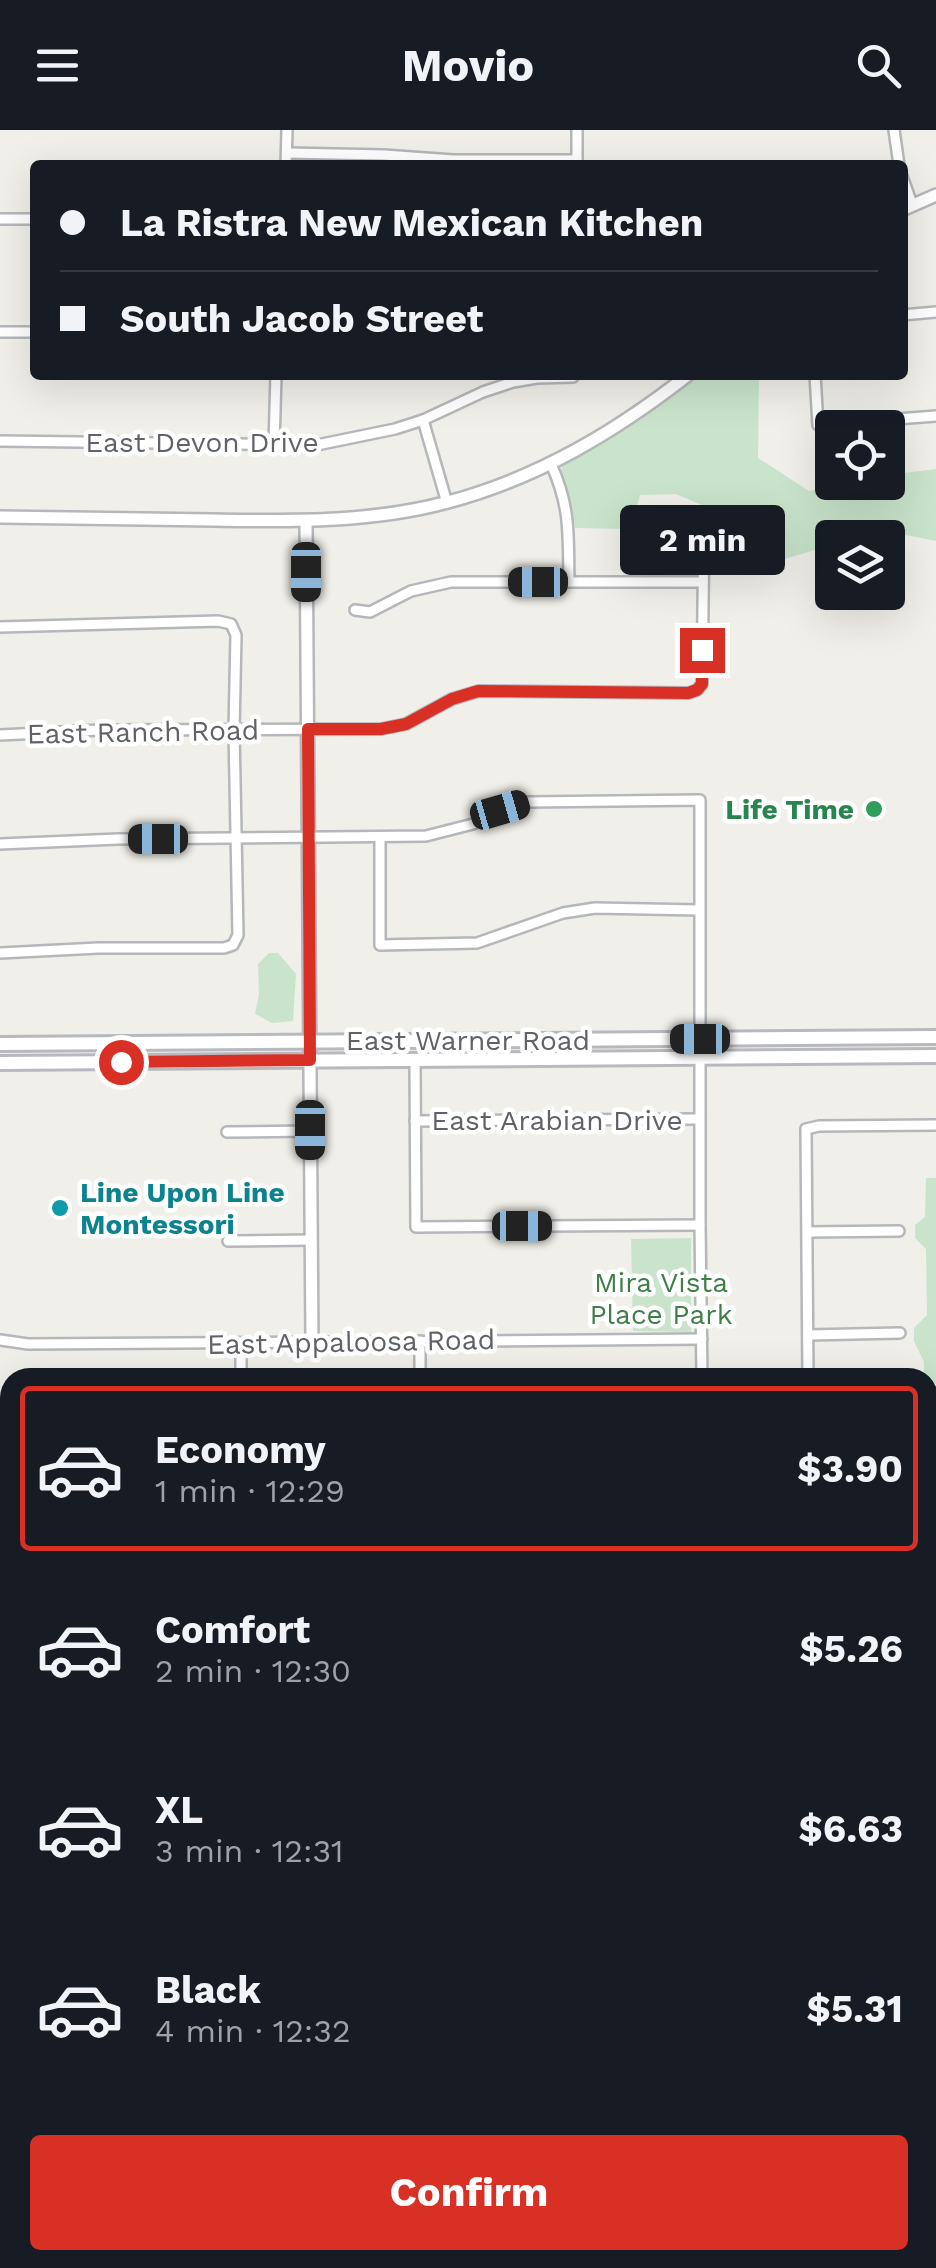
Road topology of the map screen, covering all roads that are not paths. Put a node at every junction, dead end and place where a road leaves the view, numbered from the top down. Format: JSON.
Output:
{"nodes":[{"id":1,"x":287,"y":130,"type":"edge"},
{"id":2,"x":577,"y":130,"type":"edge"},
{"id":3,"x":894,"y":130,"type":"edge"},
{"id":4,"x":287,"y":153,"type":"junction"},
{"id":5,"x":286,"y":160,"type":"edge"},
{"id":6,"x":453,"y":160,"type":"edge"},
{"id":7,"x":577,"y":160,"type":"edge"},
{"id":8,"x":898,"y":160,"type":"edge"},
{"id":9,"x":936,"y":196,"type":"edge"},
{"id":10,"x":908,"y":207,"type":"edge"},
{"id":11,"x":30,"y":218,"type":"edge"},
{"id":12,"x":0,"y":219,"type":"edge"},
{"id":13,"x":936,"y":312,"type":"edge"},
{"id":14,"x":908,"y":314,"type":"edge"},
{"id":15,"x":0,"y":332,"type":"edge"},
{"id":16,"x":30,"y":332,"type":"edge"},
{"id":17,"x":276,"y":380,"type":"edge"},
{"id":18,"x":524,"y":380,"type":"edge"},
{"id":19,"x":681,"y":380,"type":"edge"},
{"id":20,"x":815,"y":380,"type":"edge"},
{"id":21,"x":936,"y":416,"type":"edge"},
{"id":22,"x":423,"y":420,"type":"junction"},
{"id":23,"x":0,"y":441,"type":"edge"},
{"id":24,"x":274,"y":445,"type":"junction"},
{"id":25,"x":551,"y":464,"type":"junction"},
{"id":26,"x":447,"y":502,"type":"junction"},
{"id":27,"x":0,"y":517,"type":"edge"},
{"id":28,"x":306,"y":521,"type":"junction"},
{"id":29,"x":704,"y":527,"type":"dead end"},
{"id":30,"x":570,"y":582,"type":"junction"},
{"id":31,"x":702,"y":582,"type":"junction"},
{"id":32,"x":355,"y":610,"type":"dead end"},
{"id":33,"x":0,"y":627,"type":"edge"},
{"id":34,"x":308,"y":729,"type":"junction"},
{"id":35,"x":234,"y":730,"type":"junction"},
{"id":36,"x":0,"y":735,"type":"edge"},
{"id":37,"x":237,"y":838,"type":"junction"},
{"id":38,"x":308,"y":838,"type":"junction"},
{"id":39,"x":380,"y":838,"type":"junction"},
{"id":40,"x":0,"y":844,"type":"edge"},
{"id":41,"x":699,"y":910,"type":"junction"},
{"id":42,"x":0,"y":952,"type":"edge"},
{"id":43,"x":936,"y":1037,"type":"edge"},
{"id":44,"x":700,"y":1039,"type":"junction"},
{"id":45,"x":310,"y":1041,"type":"junction"},
{"id":46,"x":0,"y":1044,"type":"edge"},
{"id":47,"x":936,"y":1056,"type":"edge"},
{"id":48,"x":700,"y":1058,"type":"junction"},
{"id":49,"x":310,"y":1060,"type":"junction"},
{"id":50,"x":415,"y":1060,"type":"junction"},
{"id":51,"x":0,"y":1063,"type":"edge"},
{"id":52,"x":700,"y":1119,"type":"junction"},
{"id":53,"x":415,"y":1121,"type":"junction"},
{"id":54,"x":936,"y":1126,"type":"edge"},
{"id":55,"x":310,"y":1130,"type":"junction"},
{"id":56,"x":226,"y":1132,"type":"dead end"},
{"id":57,"x":700,"y":1226,"type":"junction"},
{"id":58,"x":808,"y":1232,"type":"junction"},
{"id":59,"x":899,"y":1232,"type":"dead end"},
{"id":60,"x":311,"y":1240,"type":"junction"},
{"id":61,"x":228,"y":1241,"type":"dead end"},
{"id":62,"x":900,"y":1333,"type":"dead end"},
{"id":63,"x":808,"y":1336,"type":"junction"},
{"id":64,"x":702,"y":1339,"type":"junction"},
{"id":65,"x":0,"y":1340,"type":"edge"},
{"id":66,"x":420,"y":1340,"type":"junction"},
{"id":67,"x":312,"y":1343,"type":"junction"},
{"id":68,"x":240,"y":1344,"type":"junction"},
{"id":69,"x":241,"y":1368,"type":"edge"},
{"id":70,"x":420,"y":1368,"type":"edge"},
{"id":71,"x":702,"y":1368,"type":"edge"},
{"id":72,"x":808,"y":1368,"type":"edge"}],
"edges":[{"from":1,"to":4,"type":"street"},
{"from":2,"to":7,"type":"street"},
{"from":3,"to":8,"type":"street"},
{"from":4,"to":5,"type":"street"},
{"from":4,"to":6,"type":"street"},
{"from":9,"to":10,"type":"street"},
{"from":11,"to":12,"type":"street"},
{"from":13,"to":14,"type":"street"},
{"from":15,"to":16,"type":"street"},
{"from":17,"to":24,"type":"street"},
{"from":18,"to":22,"type":"street","name":"East Devon Drive"},
{"from":19,"to":25,"type":"street"},
{"from":20,"to":21,"type":"street"},
{"from":22,"to":24,"type":"street","name":"East Devon Drive"},
{"from":22,"to":26,"type":"street"},
{"from":23,"to":24,"type":"street","name":"East Devon Drive"},
{"from":25,"to":26,"type":"street"},
{"from":25,"to":30,"type":"street"},
{"from":26,"to":28,"type":"street"},
{"from":27,"to":28,"type":"street"},
{"from":28,"to":34,"type":"street"},
{"from":29,"to":31,"type":"street"},
{"from":30,"to":31,"type":"street"},
{"from":30,"to":32,"type":"street"},
{"from":31,"to":34,"type":"street","name":"East Ranch Road"},
{"from":33,"to":35,"type":"street"},
{"from":34,"to":35,"type":"street","name":"East Ranch Road"},
{"from":34,"to":38,"type":"street"},
{"from":35,"to":36,"type":"street","name":"East Ranch Road"},
{"from":35,"to":37,"type":"street"},
{"from":37,"to":38,"type":"street"},
{"from":37,"to":40,"type":"street"},
{"from":37,"to":42,"type":"street"},
{"from":38,"to":39,"type":"street"},
{"from":38,"to":45,"type":"street"},
{"from":39,"to":41,"type":"street"},
{"from":39,"to":41,"type":"street"},
{"from":41,"to":44,"type":"street"},
{"from":43,"to":44,"type":"main road","name":"East Warner Road"},
{"from":44,"to":45,"type":"main road","name":"East Warner Road"},
{"from":44,"to":48,"type":"street"},
{"from":45,"to":46,"type":"main road","name":"East Warner Road"},
{"from":45,"to":49,"type":"street"},
{"from":47,"to":48,"type":"main road","name":"East Warner Road"},
{"from":48,"to":50,"type":"main road","name":"East Warner Road"},
{"from":48,"to":52,"type":"street"},
{"from":49,"to":50,"type":"main road","name":"East Warner Road"},
{"from":49,"to":51,"type":"main road","name":"East Warner Road"},
{"from":49,"to":55,"type":"street"},
{"from":50,"to":53,"type":"street"},
{"from":52,"to":53,"type":"street","name":"East Arabian Drive"},
{"from":52,"to":57,"type":"street"},
{"from":53,"to":57,"type":"street"},
{"from":54,"to":58,"type":"street"},
{"from":55,"to":56,"type":"street"},
{"from":55,"to":60,"type":"street"},
{"from":57,"to":64,"type":"street"},
{"from":58,"to":59,"type":"street"},
{"from":58,"to":63,"type":"street"},
{"from":60,"to":61,"type":"street"},
{"from":60,"to":67,"type":"street"},
{"from":62,"to":63,"type":"street"},
{"from":63,"to":72,"type":"street"},
{"from":64,"to":66,"type":"street","name":"East Appaloosa Road"},
{"from":64,"to":71,"type":"street"},
{"from":65,"to":68,"type":"street","name":"East Appaloosa Road"},
{"from":66,"to":67,"type":"street","name":"East Appaloosa Road"},
{"from":66,"to":70,"type":"street"},
{"from":67,"to":68,"type":"street","name":"East Appaloosa Road"},
{"from":68,"to":69,"type":"street"}]}
